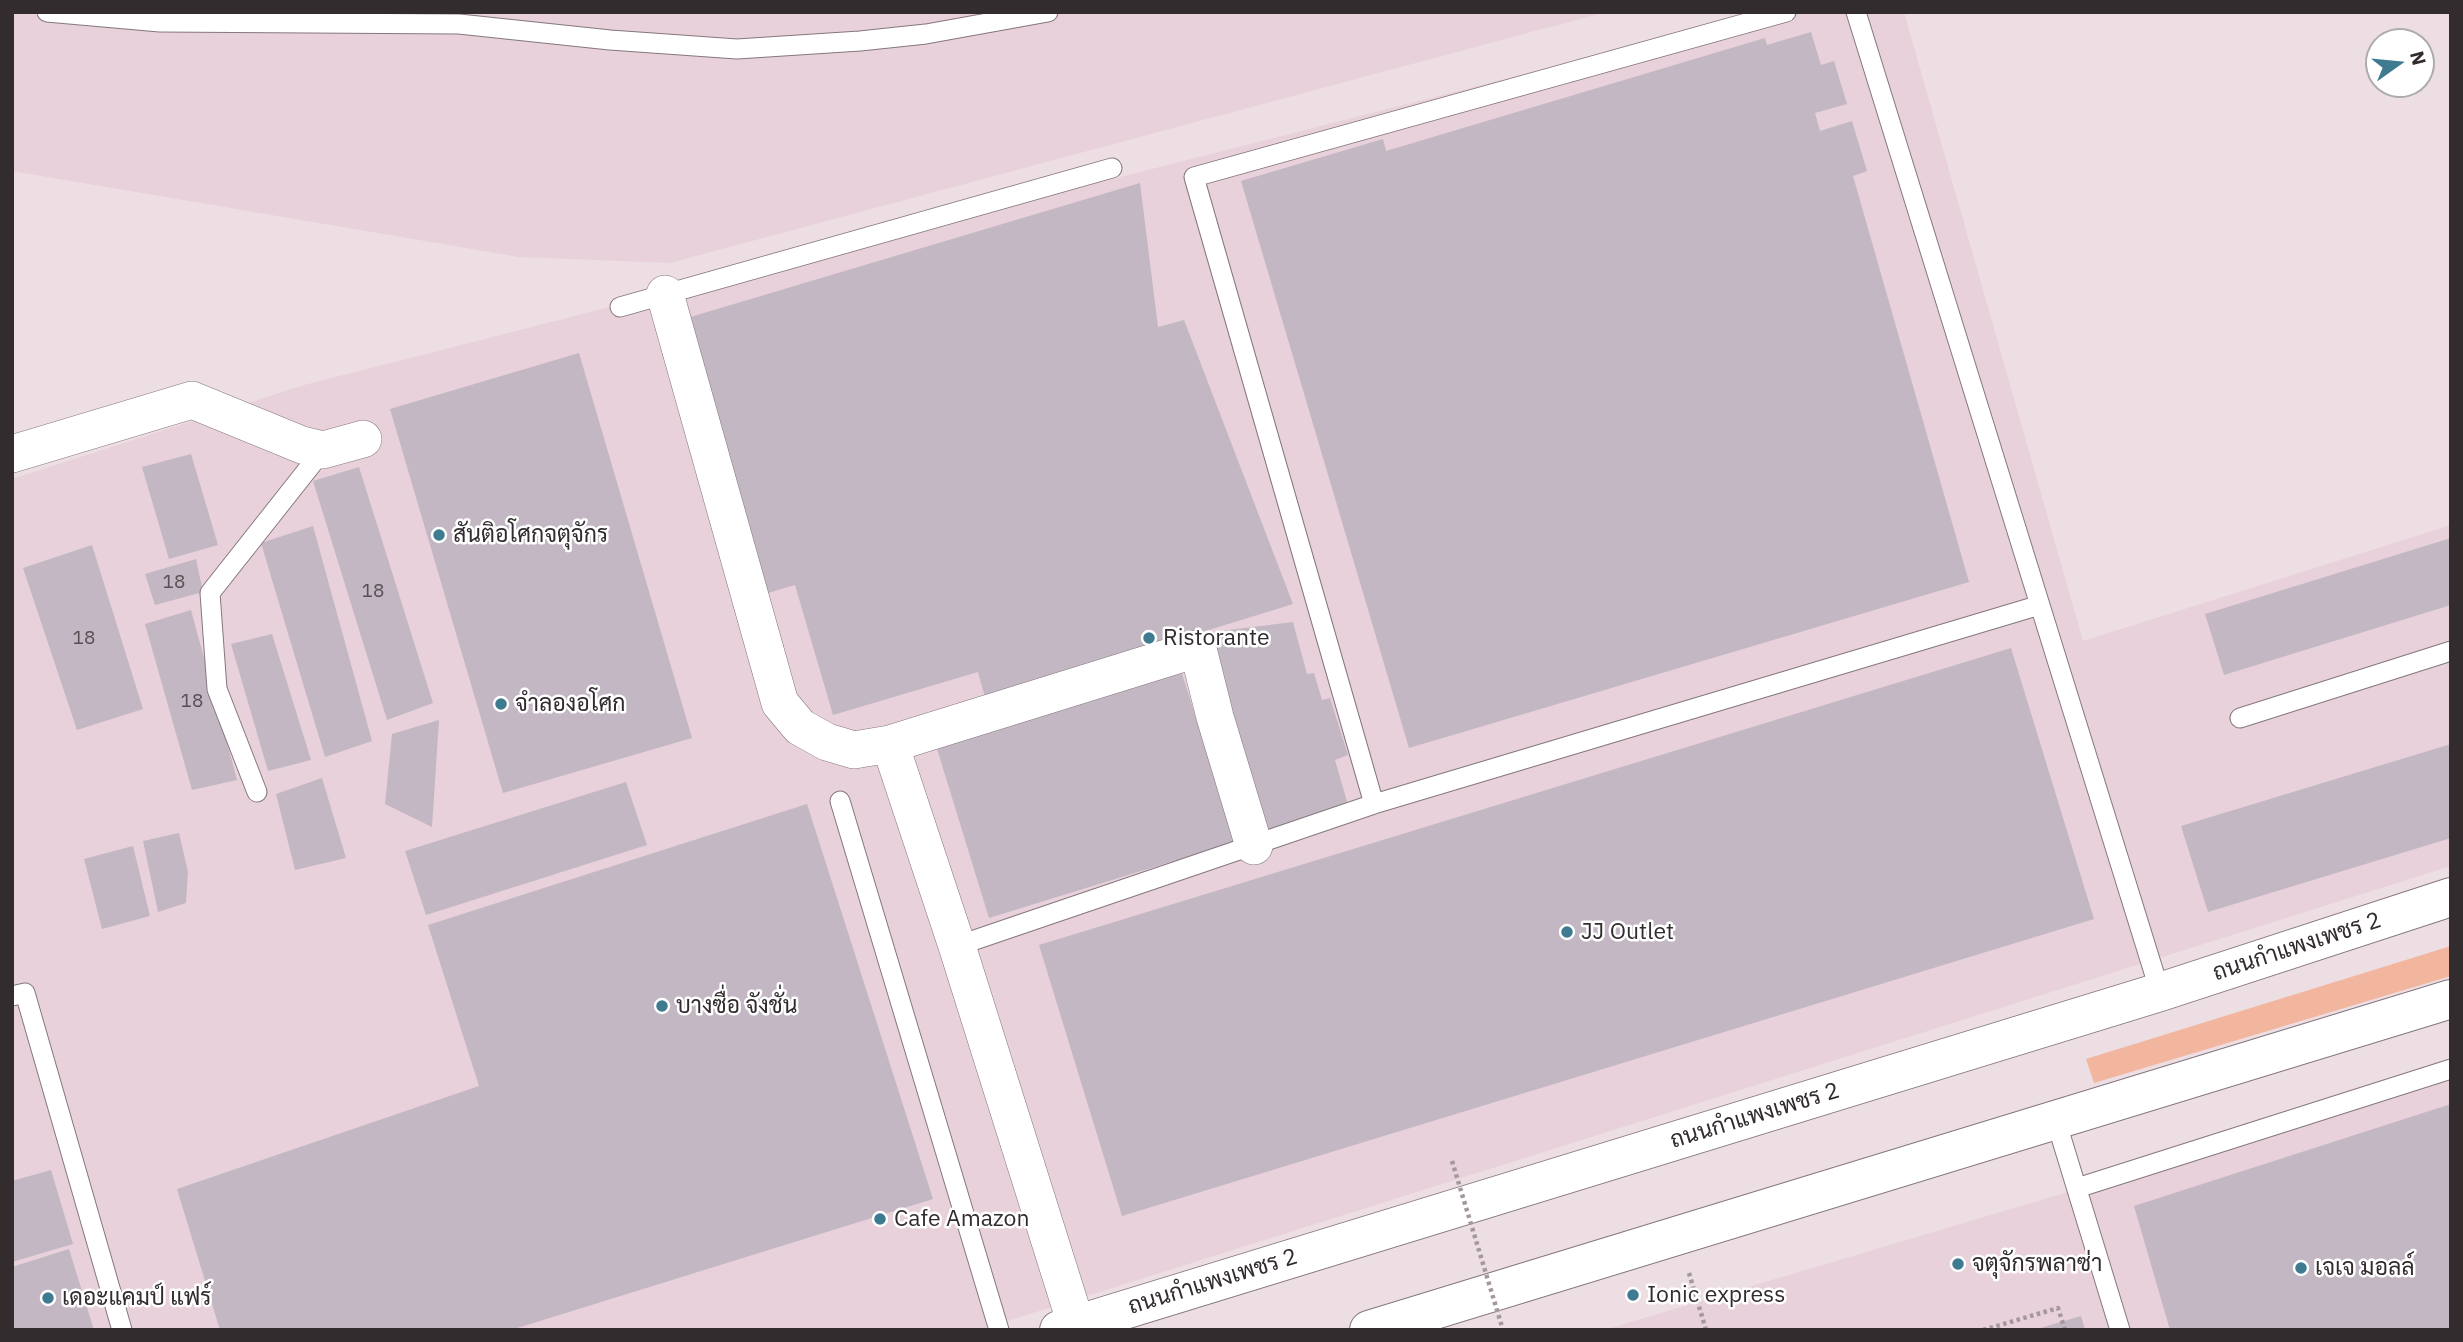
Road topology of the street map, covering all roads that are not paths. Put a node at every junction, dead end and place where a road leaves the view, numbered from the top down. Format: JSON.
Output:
{"nodes":[{"id":1,"x":47,"y":12,"type":"edge"},
{"id":2,"x":1048,"y":12,"type":"edge"},
{"id":3,"x":1786,"y":12,"type":"edge"},
{"id":4,"x":1856,"y":12,"type":"edge"},
{"id":5,"x":1112,"y":168,"type":"dead end"},
{"id":6,"x":665,"y":294,"type":"junction"},
{"id":7,"x":620,"y":307,"type":"dead end"},
{"id":8,"x":363,"y":439,"type":"dead end"},
{"id":9,"x":323,"y":450,"type":"junction"},
{"id":10,"x":12,"y":454,"type":"edge"},
{"id":11,"x":2040,"y":605,"type":"junction"},
{"id":12,"x":2451,"y":651,"type":"edge"},
{"id":13,"x":2240,"y":718,"type":"dead end"},
{"id":14,"x":890,"y":744,"type":"junction"},
{"id":15,"x":257,"y":792,"type":"dead end"},
{"id":16,"x":840,"y":801,"type":"dead end"},
{"id":17,"x":1374,"y":804,"type":"junction"},
{"id":18,"x":1254,"y":846,"type":"junction"},
{"id":19,"x":2451,"y":897,"type":"edge"},
{"id":20,"x":957,"y":946,"type":"junction"},
{"id":21,"x":2160,"y":992,"type":"junction"},
{"id":22,"x":12,"y":996,"type":"edge"},
{"id":23,"x":2451,"y":999,"type":"edge"},
{"id":24,"x":2451,"y":1069,"type":"edge"},
{"id":25,"x":2056,"y":1121,"type":"junction"},
{"id":26,"x":2077,"y":1188,"type":"junction"},
{"id":27,"x":1067,"y":1327,"type":"edge"},
{"id":28,"x":122,"y":1330,"type":"edge"},
{"id":29,"x":999,"y":1330,"type":"edge"},
{"id":30,"x":1369,"y":1330,"type":"edge"},
{"id":31,"x":2120,"y":1330,"type":"edge"}],
"edges":[{"from":1,"to":2,"type":"lane"},
{"from":3,"to":17,"type":"lane"},
{"from":4,"to":11,"type":"lane"},
{"from":5,"to":6,"type":"lane"},
{"from":6,"to":7,"type":"lane"},
{"from":6,"to":14,"type":"street"},
{"from":8,"to":9,"type":"street"},
{"from":9,"to":10,"type":"street"},
{"from":9,"to":15,"type":"lane"},
{"from":11,"to":17,"type":"lane"},
{"from":11,"to":21,"type":"lane"},
{"from":12,"to":13,"type":"lane"},
{"from":14,"to":18,"type":"street"},
{"from":14,"to":20,"type":"street"},
{"from":16,"to":29,"type":"lane"},
{"from":17,"to":18,"type":"lane"},
{"from":18,"to":20,"type":"lane"},
{"from":19,"to":21,"type":"main road","name":"ถนนกำแพงเพชร 2"},
{"from":20,"to":27,"type":"street"},
{"from":21,"to":27,"type":"main road","name":"ถนนกำแพงเพชร 2"},
{"from":22,"to":28,"type":"lane"},
{"from":23,"to":25,"type":"main road"},
{"from":24,"to":26,"type":"lane"},
{"from":25,"to":26,"type":"lane"},
{"from":25,"to":30,"type":"main road"},
{"from":26,"to":31,"type":"lane"}]}
